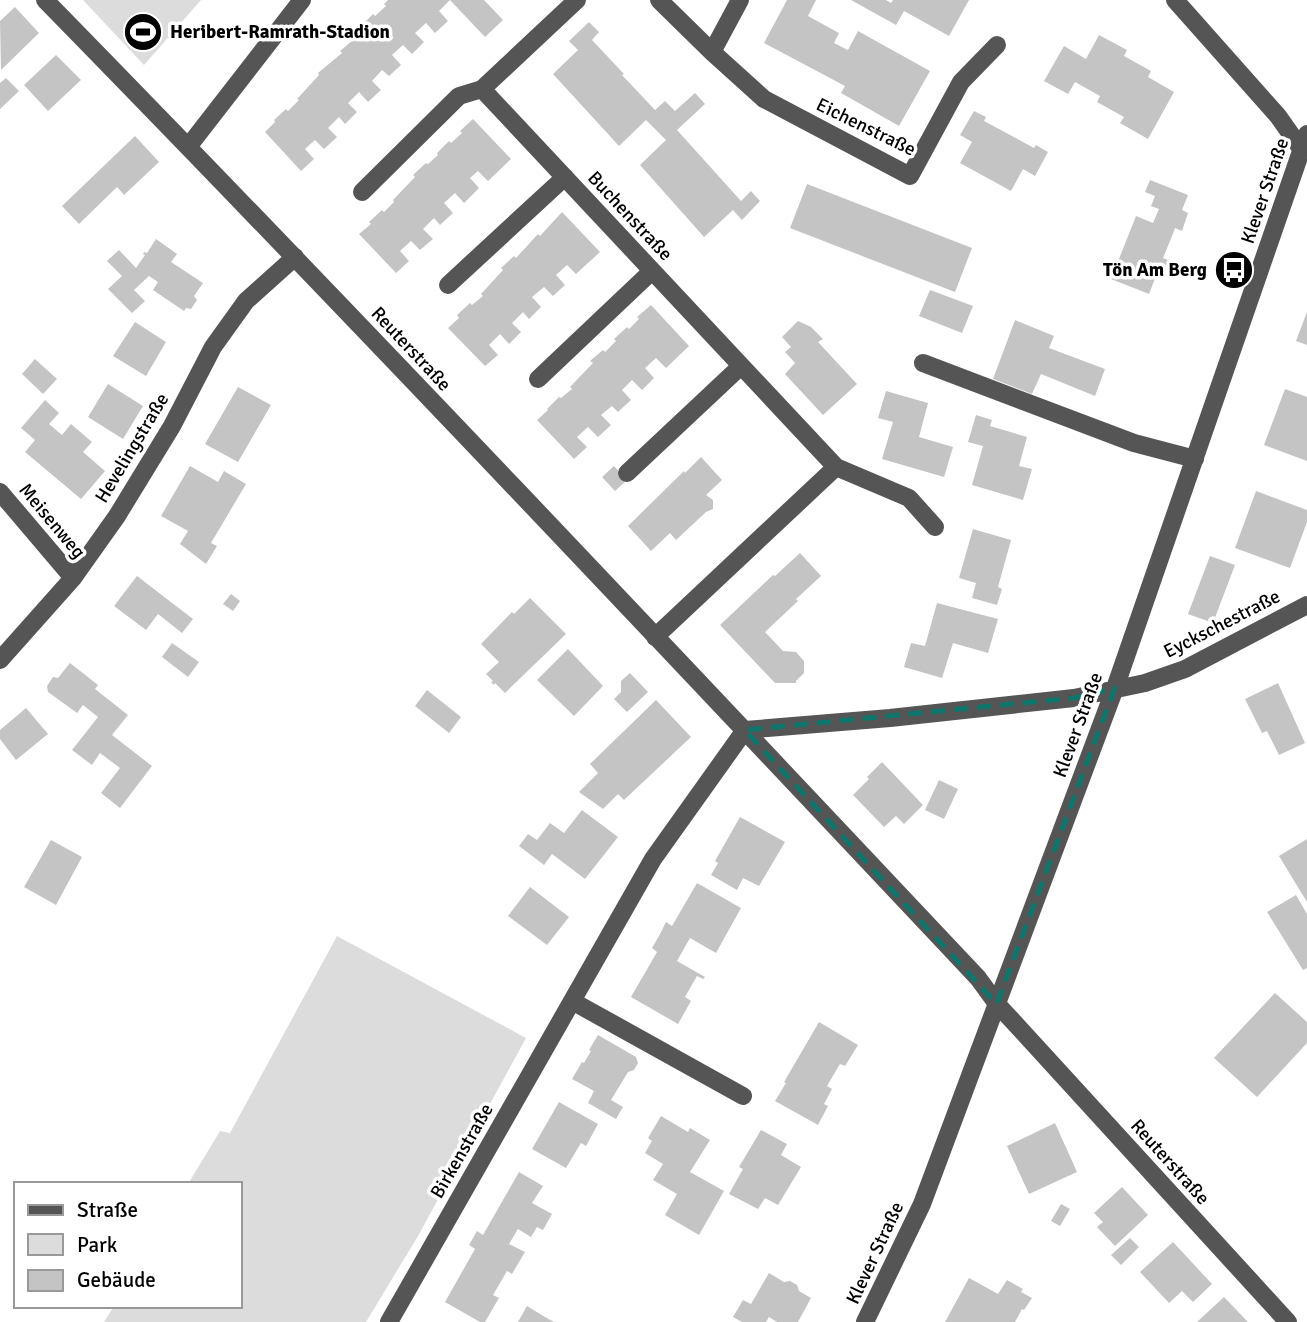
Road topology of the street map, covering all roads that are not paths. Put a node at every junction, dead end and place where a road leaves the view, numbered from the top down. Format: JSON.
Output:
{"nodes":[{"id":1,"x":45,"y":0,"type":"edge"},
{"id":2,"x":302,"y":0,"type":"edge"},
{"id":3,"x":577,"y":0,"type":"edge"},
{"id":4,"x":659,"y":0,"type":"edge"},
{"id":5,"x":740,"y":0,"type":"edge"},
{"id":6,"x":1175,"y":0,"type":"edge"},
{"id":7,"x":997,"y":45,"type":"dead end"},
{"id":8,"x":712,"y":52,"type":"junction"},
{"id":9,"x":482,"y":89,"type":"junction"},
{"id":10,"x":1304,"y":142,"type":"edge"},
{"id":11,"x":188,"y":147,"type":"junction"},
{"id":12,"x":565,"y":177,"type":"junction"},
{"id":13,"x":362,"y":192,"type":"dead end"},
{"id":14,"x":295,"y":257,"type":"junction"},
{"id":15,"x":652,"y":271,"type":"junction"},
{"id":16,"x":448,"y":285,"type":"dead end"},
{"id":17,"x":923,"y":363,"type":"dead end"},
{"id":18,"x":741,"y":366,"type":"junction"},
{"id":19,"x":538,"y":379,"type":"dead end"},
{"id":20,"x":1195,"y":459,"type":"junction"},
{"id":21,"x":836,"y":467,"type":"junction"},
{"id":22,"x":627,"y":472,"type":"dead end"},
{"id":23,"x":0,"y":492,"type":"edge"},
{"id":24,"x":935,"y":527,"type":"dead end"},
{"id":25,"x":73,"y":578,"type":"junction"},
{"id":26,"x":1307,"y":605,"type":"edge"},
{"id":27,"x":655,"y":637,"type":"junction"},
{"id":28,"x":0,"y":660,"type":"edge"},
{"id":29,"x":1115,"y":688,"type":"junction"},
{"id":30,"x":745,"y":730,"type":"junction"},
{"id":31,"x":572,"y":1001,"type":"junction"},
{"id":32,"x":997,"y":1004,"type":"junction"},
{"id":33,"x":743,"y":1096,"type":"dead end"},
{"id":34,"x":389,"y":1322,"type":"edge"},
{"id":35,"x":866,"y":1322,"type":"edge"},
{"id":36,"x":1288,"y":1322,"type":"edge"}],
"edges":[{"from":1,"to":11,"type":"street","name":"Reuterstraße"},
{"from":2,"to":11,"type":"street"},
{"from":3,"to":9,"type":"street"},
{"from":4,"to":8,"type":"street","name":"Eichenstraße"},
{"from":5,"to":8,"type":"street"},
{"from":6,"to":10,"type":"street"},
{"from":7,"to":8,"type":"street","name":"Eichenstraße"},
{"from":9,"to":12,"type":"street","name":"Buchenstraße"},
{"from":9,"to":13,"type":"street"},
{"from":10,"to":20,"type":"street","name":"Klever Straße"},
{"from":11,"to":14,"type":"street","name":"Reuterstraße"},
{"from":12,"to":15,"type":"street","name":"Buchenstraße"},
{"from":12,"to":16,"type":"street"},
{"from":14,"to":25,"type":"street","name":"Hevelingstraße"},
{"from":14,"to":27,"type":"street","name":"Reuterstraße"},
{"from":15,"to":18,"type":"street","name":"Buchenstraße"},
{"from":15,"to":19,"type":"street"},
{"from":17,"to":20,"type":"street"},
{"from":18,"to":21,"type":"street","name":"Buchenstraße"},
{"from":18,"to":22,"type":"street"},
{"from":20,"to":29,"type":"street","name":"Klever Straße"},
{"from":21,"to":24,"type":"street","name":"Buchenstraße"},
{"from":21,"to":27,"type":"street"},
{"from":23,"to":25,"type":"street","name":"Meisenweg"},
{"from":25,"to":28,"type":"street","name":"Hevelingstraße"},
{"from":26,"to":29,"type":"street","name":"Eyckschestraße"},
{"from":27,"to":30,"type":"street","name":"Reuterstraße"},
{"from":29,"to":30,"type":"street"},
{"from":29,"to":32,"type":"street","name":"Klever Straße"},
{"from":30,"to":31,"type":"street","name":"Birkenstraße"},
{"from":30,"to":32,"type":"street","name":"Reuterstraße"},
{"from":31,"to":33,"type":"street"},
{"from":31,"to":34,"type":"street","name":"Birkenstraße"},
{"from":32,"to":35,"type":"street","name":"Klever Straße"},
{"from":32,"to":36,"type":"street","name":"Reuterstraße"}]}
